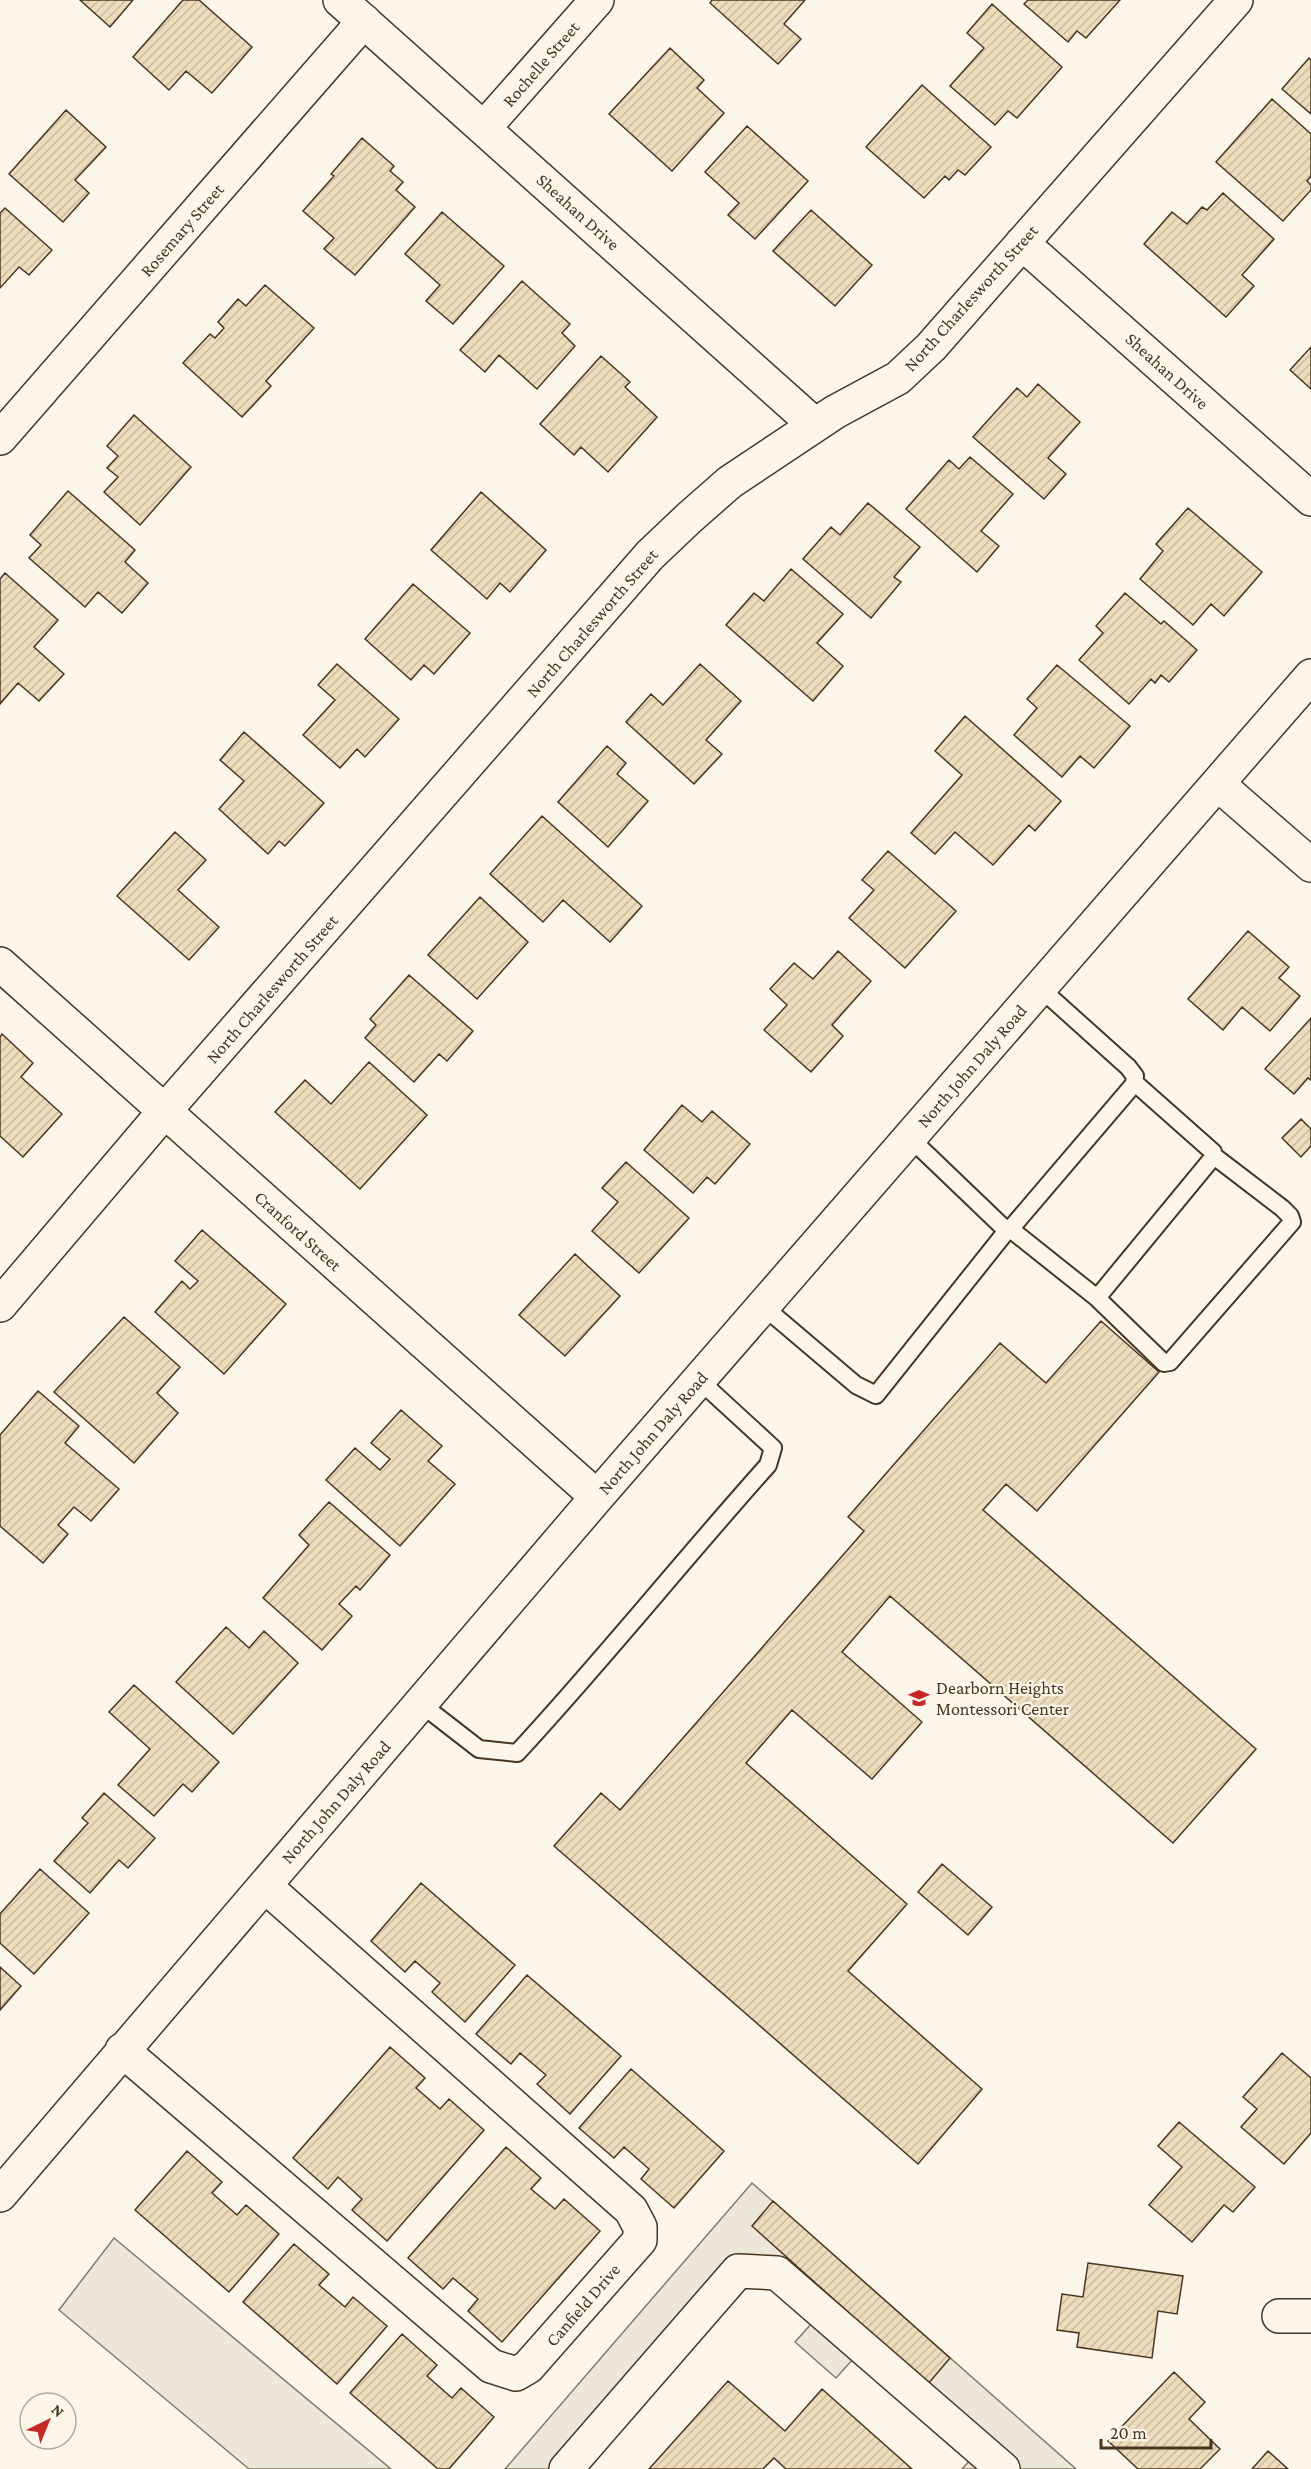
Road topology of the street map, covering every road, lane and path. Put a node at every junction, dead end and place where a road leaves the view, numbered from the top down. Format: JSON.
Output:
{"nodes":[{"id":1,"x":597,"y":0,"type":"edge"},
{"id":2,"x":1236,"y":0,"type":"edge"},
{"id":3,"x":352,"y":11,"type":"edge"},
{"id":4,"x":484,"y":128,"type":"junction"},
{"id":5,"x":1022,"y":243,"type":"junction"},
{"id":6,"x":815,"y":425,"type":"junction"},
{"id":7,"x":0,"y":438,"type":"edge"},
{"id":8,"x":1311,"y":499,"type":"edge"},
{"id":9,"x":1311,"y":676,"type":"edge"},
{"id":10,"x":1218,"y":784,"type":"junction"},
{"id":11,"x":1311,"y":865,"type":"edge"},
{"id":12,"x":0,"y":964,"type":"edge"},
{"id":13,"x":1040,"y":988,"type":"junction"},
{"id":14,"x":1134,"y":1082,"type":"junction"},
{"id":15,"x":165,"y":1112,"type":"junction"},
{"id":16,"x":910,"y":1138,"type":"junction"},
{"id":17,"x":1214,"y":1156,"type":"junction"},
{"id":18,"x":1009,"y":1228,"type":"junction"},
{"id":19,"x":1097,"y":1298,"type":"junction"},
{"id":20,"x":0,"y":1305,"type":"edge"},
{"id":21,"x":764,"y":1306,"type":"junction"},
{"id":22,"x":699,"y":1380,"type":"junction"},
{"id":23,"x":597,"y":1497,"type":"junction"},
{"id":24,"x":421,"y":1704,"type":"junction"},
{"id":25,"x":264,"y":1886,"type":"junction"},
{"id":26,"x":123,"y":2050,"type":"junction"},
{"id":27,"x":0,"y":2195,"type":"edge"},
{"id":28,"x":1279,"y":2316,"type":"dead end"},
{"id":29,"x":1311,"y":2316,"type":"edge"},
{"id":30,"x":566,"y":2469,"type":"edge"},
{"id":31,"x":1003,"y":2469,"type":"edge"}],
"edges":[{"from":1,"to":4,"type":"street","name":"Rochelle Street"},
{"from":2,"to":5,"type":"street","name":"North Charlesworth Street"},
{"from":3,"to":4,"type":"street","name":"Sheahan Drive"},
{"from":3,"to":7,"type":"street","name":"Rosemary Street"},
{"from":4,"to":6,"type":"street","name":"Sheahan Drive"},
{"from":5,"to":6,"type":"street","name":"North Charlesworth Street"},
{"from":5,"to":8,"type":"street","name":"Sheahan Drive"},
{"from":6,"to":15,"type":"street","name":"North Charlesworth Street"},
{"from":9,"to":10,"type":"street","name":"North John Daly Road"},
{"from":10,"to":11,"type":"street"},
{"from":10,"to":13,"type":"street","name":"North John Daly Road"},
{"from":12,"to":15,"type":"street","name":"Cranford Street"},
{"from":13,"to":14,"type":"lane"},
{"from":13,"to":16,"type":"street","name":"North John Daly Road"},
{"from":14,"to":17,"type":"lane"},
{"from":14,"to":18,"type":"lane"},
{"from":15,"to":20,"type":"street","name":"North Charlesworth Street"},
{"from":15,"to":23,"type":"street","name":"Cranford Street"},
{"from":16,"to":18,"type":"lane"},
{"from":16,"to":21,"type":"street","name":"North John Daly Road"},
{"from":17,"to":19,"type":"lane"},
{"from":17,"to":19,"type":"lane"},
{"from":18,"to":19,"type":"lane"},
{"from":18,"to":21,"type":"lane"},
{"from":21,"to":22,"type":"street","name":"North John Daly Road"},
{"from":22,"to":23,"type":"street","name":"North John Daly Road"},
{"from":22,"to":24,"type":"lane"},
{"from":23,"to":24,"type":"street","name":"North John Daly Road"},
{"from":24,"to":25,"type":"street","name":"North John Daly Road"},
{"from":25,"to":26,"type":"street","name":"North John Daly Road"},
{"from":25,"to":26,"type":"street","name":"Canfield Drive"},
{"from":26,"to":27,"type":"street","name":"North John Daly Road"},
{"from":28,"to":29,"type":"street"},
{"from":30,"to":31,"type":"street"}]}
